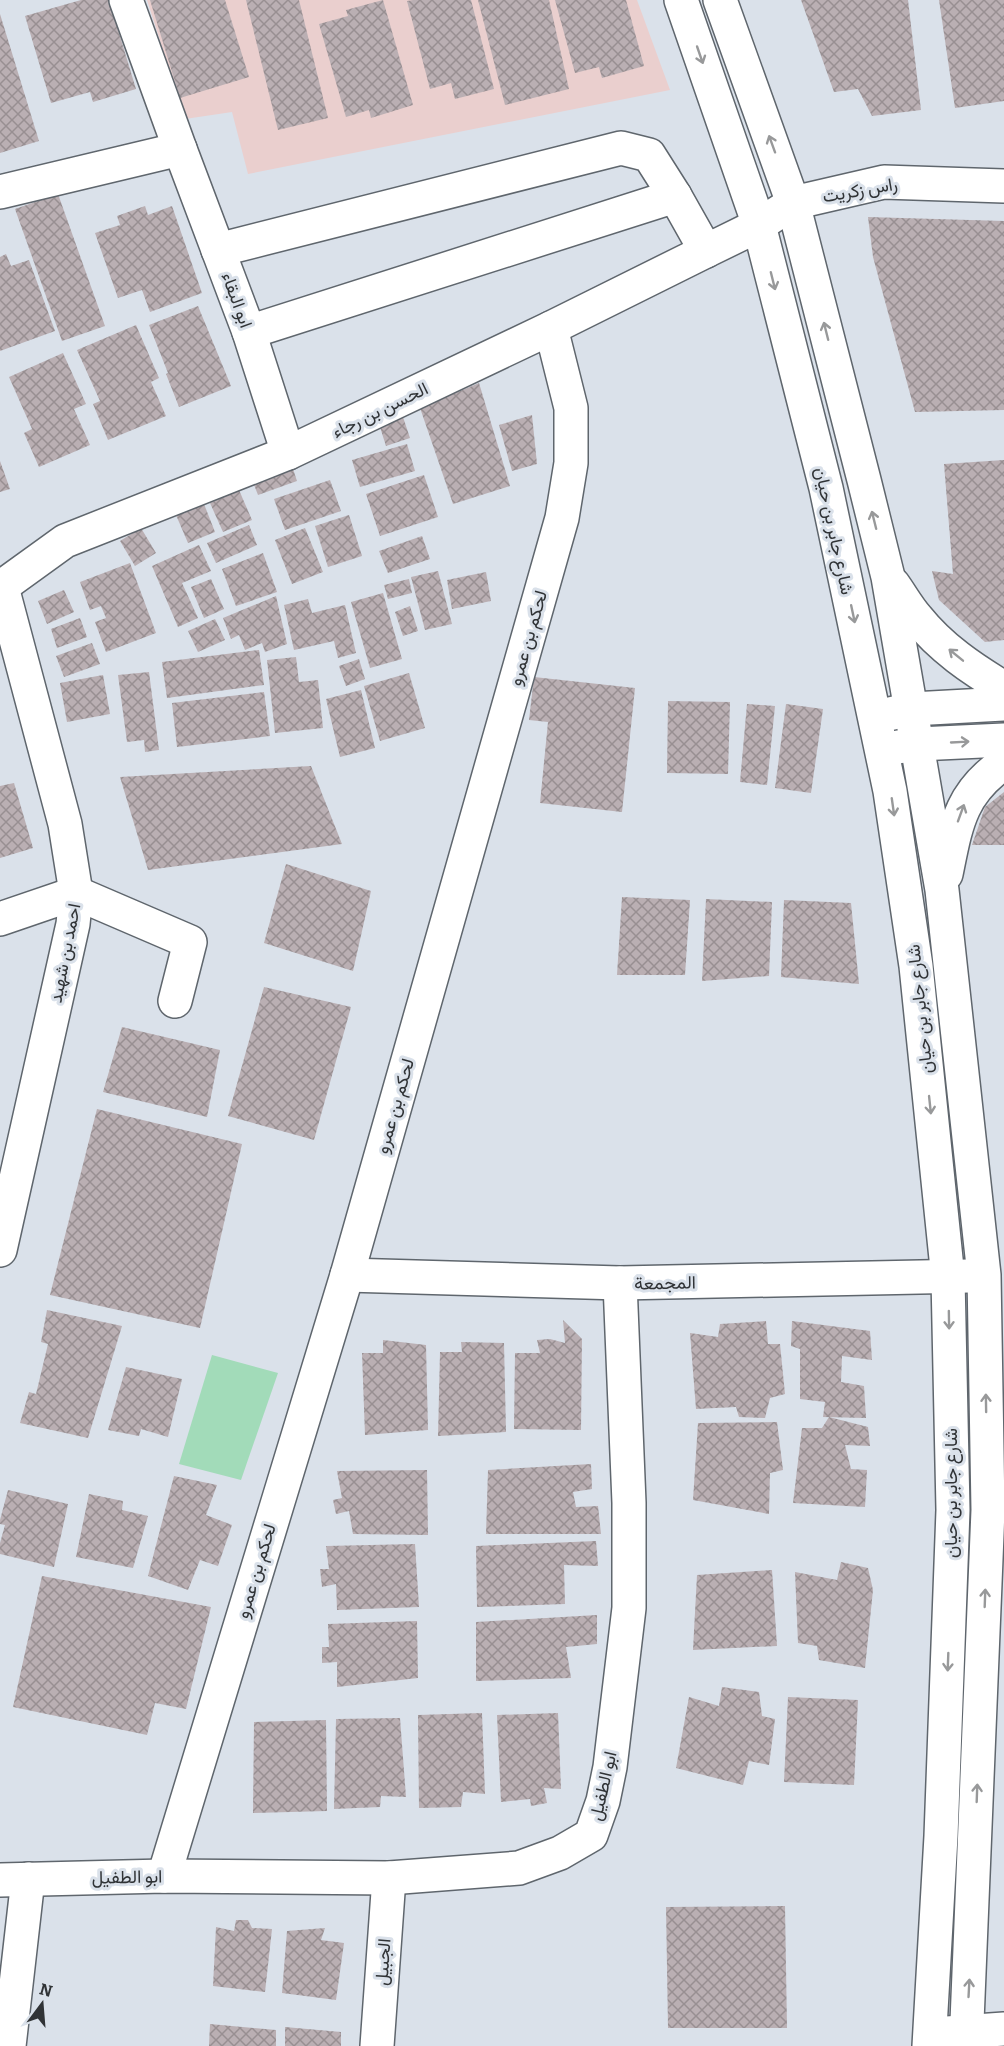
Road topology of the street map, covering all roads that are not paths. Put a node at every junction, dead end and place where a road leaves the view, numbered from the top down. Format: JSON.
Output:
{"nodes":[{"id":1,"x":126,"y":0,"type":"edge"},
{"id":2,"x":681,"y":0,"type":"edge"},
{"id":3,"x":720,"y":0,"type":"edge"},
{"id":4,"x":180,"y":149,"type":"junction"},
{"id":5,"x":1004,"y":186,"type":"edge"},
{"id":6,"x":0,"y":192,"type":"edge"},
{"id":7,"x":675,"y":196,"type":"junction"},
{"id":8,"x":793,"y":203,"type":"junction"},
{"id":9,"x":759,"y":225,"type":"junction"},
{"id":10,"x":218,"y":250,"type":"junction"},
{"id":11,"x":706,"y":251,"type":"junction"},
{"id":12,"x":551,"y":328,"type":"junction"},
{"id":13,"x":249,"y":332,"type":"junction"},
{"id":14,"x":288,"y":453,"type":"junction"},
{"id":15,"x":888,"y":577,"type":"junction"},
{"id":16,"x":1,"y":587,"type":"edge"},
{"id":17,"x":1004,"y":688,"type":"edge"},
{"id":18,"x":1004,"y":704,"type":"edge"},
{"id":19,"x":912,"y":709,"type":"junction"},
{"id":20,"x":876,"y":716,"type":"junction"},
{"id":21,"x":1004,"y":740,"type":"edge"},
{"id":22,"x":918,"y":744,"type":"junction"},
{"id":23,"x":881,"y":750,"type":"junction"},
{"id":24,"x":1004,"y":763,"type":"edge"},
{"id":25,"x":942,"y":890,"type":"junction"},
{"id":26,"x":76,"y":893,"type":"junction"},
{"id":27,"x":0,"y":920,"type":"edge"},
{"id":28,"x":175,"y":1001,"type":"dead end"},
{"id":29,"x":8,"y":1186,"type":"edge"},
{"id":30,"x":0,"y":1250,"type":"edge"},
{"id":31,"x":347,"y":1275,"type":"junction"},
{"id":32,"x":984,"y":1275,"type":"junction"},
{"id":33,"x":948,"y":1278,"type":"junction"},
{"id":34,"x":620,"y":1283,"type":"junction"},
{"id":35,"x":953,"y":1510,"type":"junction"},
{"id":36,"x":996,"y":1510,"type":"edge"},
{"id":37,"x":164,"y":1876,"type":"junction"},
{"id":38,"x":389,"y":1878,"type":"junction"},
{"id":39,"x":14,"y":1880,"type":"edge"},
{"id":40,"x":1004,"y":2029,"type":"edge"},
{"id":41,"x":967,"y":2039,"type":"edge"},
{"id":42,"x":929,"y":2040,"type":"edge"},
{"id":43,"x":9,"y":2046,"type":"edge"},
{"id":44,"x":377,"y":2046,"type":"edge"}],
"edges":[{"from":1,"to":4,"type":"street","name":"ابو البقاء"},
{"from":2,"to":9,"type":"street","name":"شارع جابر بن حيان","one_way":true},
{"from":8,"to":3,"type":"street","name":"شارع جابر بن حيان","one_way":true},
{"from":4,"to":6,"type":"street"},
{"from":4,"to":10,"type":"street","name":"ابو البقاء"},
{"from":5,"to":8,"type":"street","name":"راس زكريت"},
{"from":7,"to":10,"type":"street"},
{"from":7,"to":11,"type":"street"},
{"from":7,"to":13,"type":"street"},
{"from":8,"to":9,"type":"street","name":"راس زكريت"},
{"from":15,"to":8,"type":"street","name":"شارع جابر بن حيان","one_way":true},
{"from":9,"to":11,"type":"street","name":"الحسن بن رجاء"},
{"from":9,"to":20,"type":"street","name":"شارع جابر بن حيان","one_way":true},
{"from":10,"to":13,"type":"street","name":"ابو البقاء"},
{"from":11,"to":12,"type":"street","name":"الحسن بن رجاء"},
{"from":12,"to":14,"type":"street","name":"الحسن بن رجاء"},
{"from":12,"to":31,"type":"street","name":"لحكم بن عمرو"},
{"from":13,"to":14,"type":"street","name":"ابو البقاء"},
{"from":14,"to":16,"type":"street","name":"الحسن بن رجاء"},
{"from":17,"to":15,"type":"street","one_way":true},
{"from":15,"to":19,"type":"street","name":"شارع جابر بن حيان"},
{"from":16,"to":26,"type":"street","name":"احمد بن شهيد"},
{"from":18,"to":19,"type":"street"},
{"from":19,"to":20,"type":"street"},
{"from":19,"to":22,"type":"street","name":"شارع جابر بن حيان"},
{"from":20,"to":23,"type":"street","name":"شارع جابر بن حيان"},
{"from":22,"to":21,"type":"street","one_way":true},
{"from":22,"to":23,"type":"street"},
{"from":22,"to":25,"type":"street","name":"شارع جابر بن حيان"},
{"from":23,"to":33,"type":"street","name":"شارع جابر بن حيان","one_way":true},
{"from":25,"to":24,"type":"street","one_way":true},
{"from":25,"to":32,"type":"street","name":"شارع جابر بن حيان"},
{"from":26,"to":27,"type":"street"},
{"from":26,"to":28,"type":"street"},
{"from":26,"to":29,"type":"street","name":"احمد بن شهيد"},
{"from":29,"to":30,"type":"street","name":"احمد بن شهيد"},
{"from":31,"to":34,"type":"street","name":"المجمعة"},
{"from":31,"to":37,"type":"street","name":"لحكم بن عمرو"},
{"from":32,"to":33,"type":"street","name":"المجمعة"},
{"from":36,"to":32,"type":"street","name":"شارع جابر بن حيان","one_way":true},
{"from":33,"to":34,"type":"street","name":"المجمعة"},
{"from":33,"to":35,"type":"street","name":"شارع جابر بن حيان","one_way":true},
{"from":34,"to":38,"type":"street","name":"ابو الطفيل"},
{"from":35,"to":36,"type":"street"},
{"from":35,"to":42,"type":"street","name":"شارع جابر بن حيان","one_way":true},
{"from":41,"to":36,"type":"street","name":"شارع جابر بن حيان","one_way":true},
{"from":37,"to":38,"type":"street","name":"ابو الطفيل"},
{"from":37,"to":39,"type":"street","name":"ابو الطفيل"},
{"from":38,"to":44,"type":"street","name":"الجبيل"},
{"from":39,"to":43,"type":"street"},
{"from":40,"to":41,"type":"street"},
{"from":41,"to":42,"type":"street"}]}
